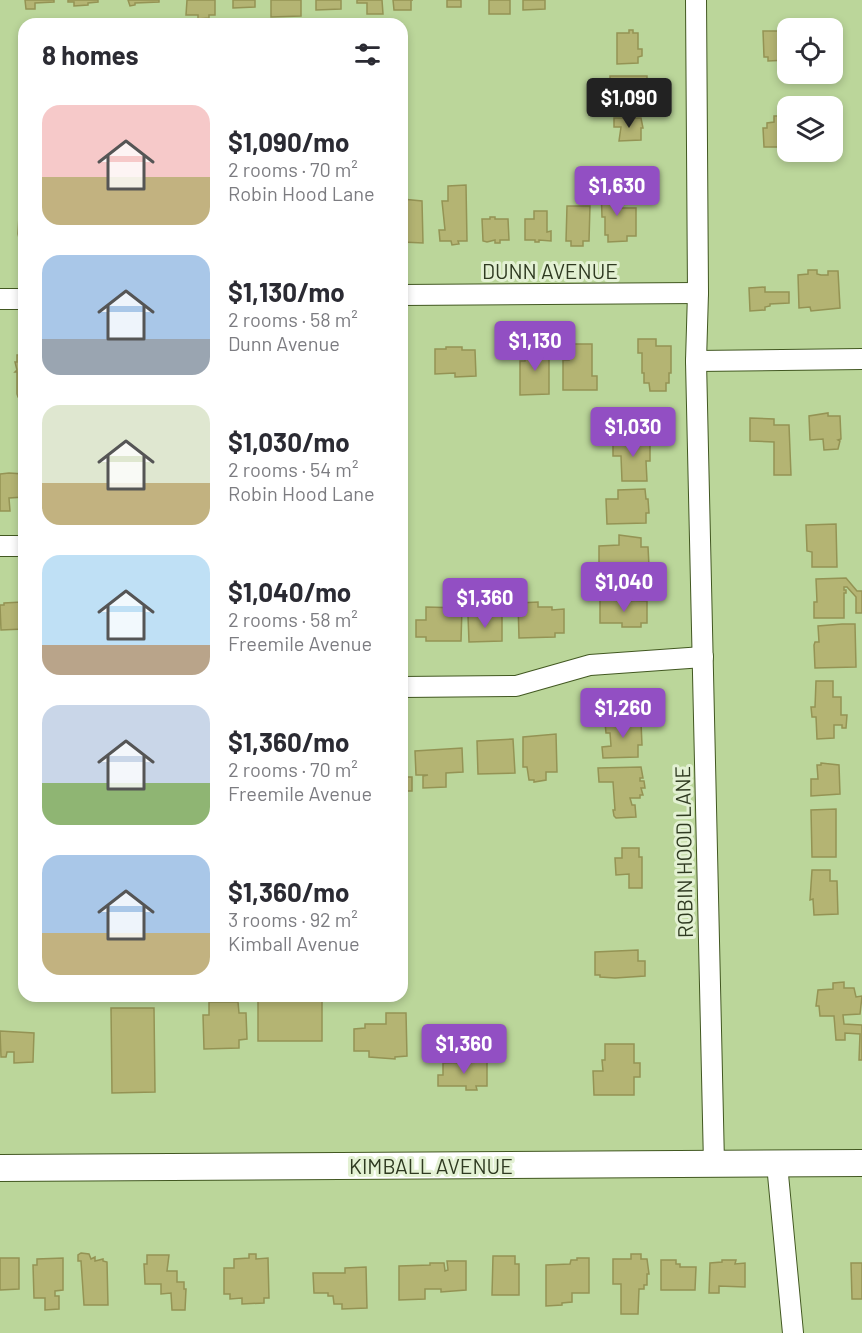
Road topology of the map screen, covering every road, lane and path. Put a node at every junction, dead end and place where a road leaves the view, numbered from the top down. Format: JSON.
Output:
{"nodes":[{"id":1,"x":696,"y":0,"type":"edge"},
{"id":2,"x":698,"y":293,"type":"junction"},
{"id":3,"x":408,"y":295,"type":"edge"},
{"id":4,"x":0,"y":299,"type":"edge"},
{"id":5,"x":18,"y":299,"type":"edge"},
{"id":6,"x":862,"y":359,"type":"edge"},
{"id":7,"x":696,"y":361,"type":"junction"},
{"id":8,"x":0,"y":546,"type":"edge"},
{"id":9,"x":18,"y":546,"type":"edge"},
{"id":10,"x":703,"y":657,"type":"junction"},
{"id":11,"x":408,"y":687,"type":"edge"},
{"id":12,"x":862,"y":1163,"type":"edge"},
{"id":13,"x":714,"y":1164,"type":"junction"},
{"id":14,"x":777,"y":1164,"type":"junction"},
{"id":15,"x":0,"y":1168,"type":"edge"},
{"id":16,"x":793,"y":1333,"type":"edge"}],
"edges":[{"from":1,"to":2,"type":"street","name":"ROBIN HOOD LANE"},
{"from":2,"to":3,"type":"street","name":"DUNN AVENUE"},
{"from":2,"to":7,"type":"street","name":"ROBIN HOOD LANE"},
{"from":4,"to":5,"type":"street"},
{"from":6,"to":7,"type":"street"},
{"from":7,"to":10,"type":"street","name":"ROBIN HOOD LANE"},
{"from":8,"to":9,"type":"street"},
{"from":10,"to":11,"type":"street"},
{"from":10,"to":13,"type":"street","name":"ROBIN HOOD LANE"},
{"from":12,"to":14,"type":"main road","name":"KIMBALL AVENUE"},
{"from":13,"to":14,"type":"main road","name":"KIMBALL AVENUE"},
{"from":13,"to":15,"type":"main road","name":"KIMBALL AVENUE"},
{"from":14,"to":16,"type":"street"}]}
